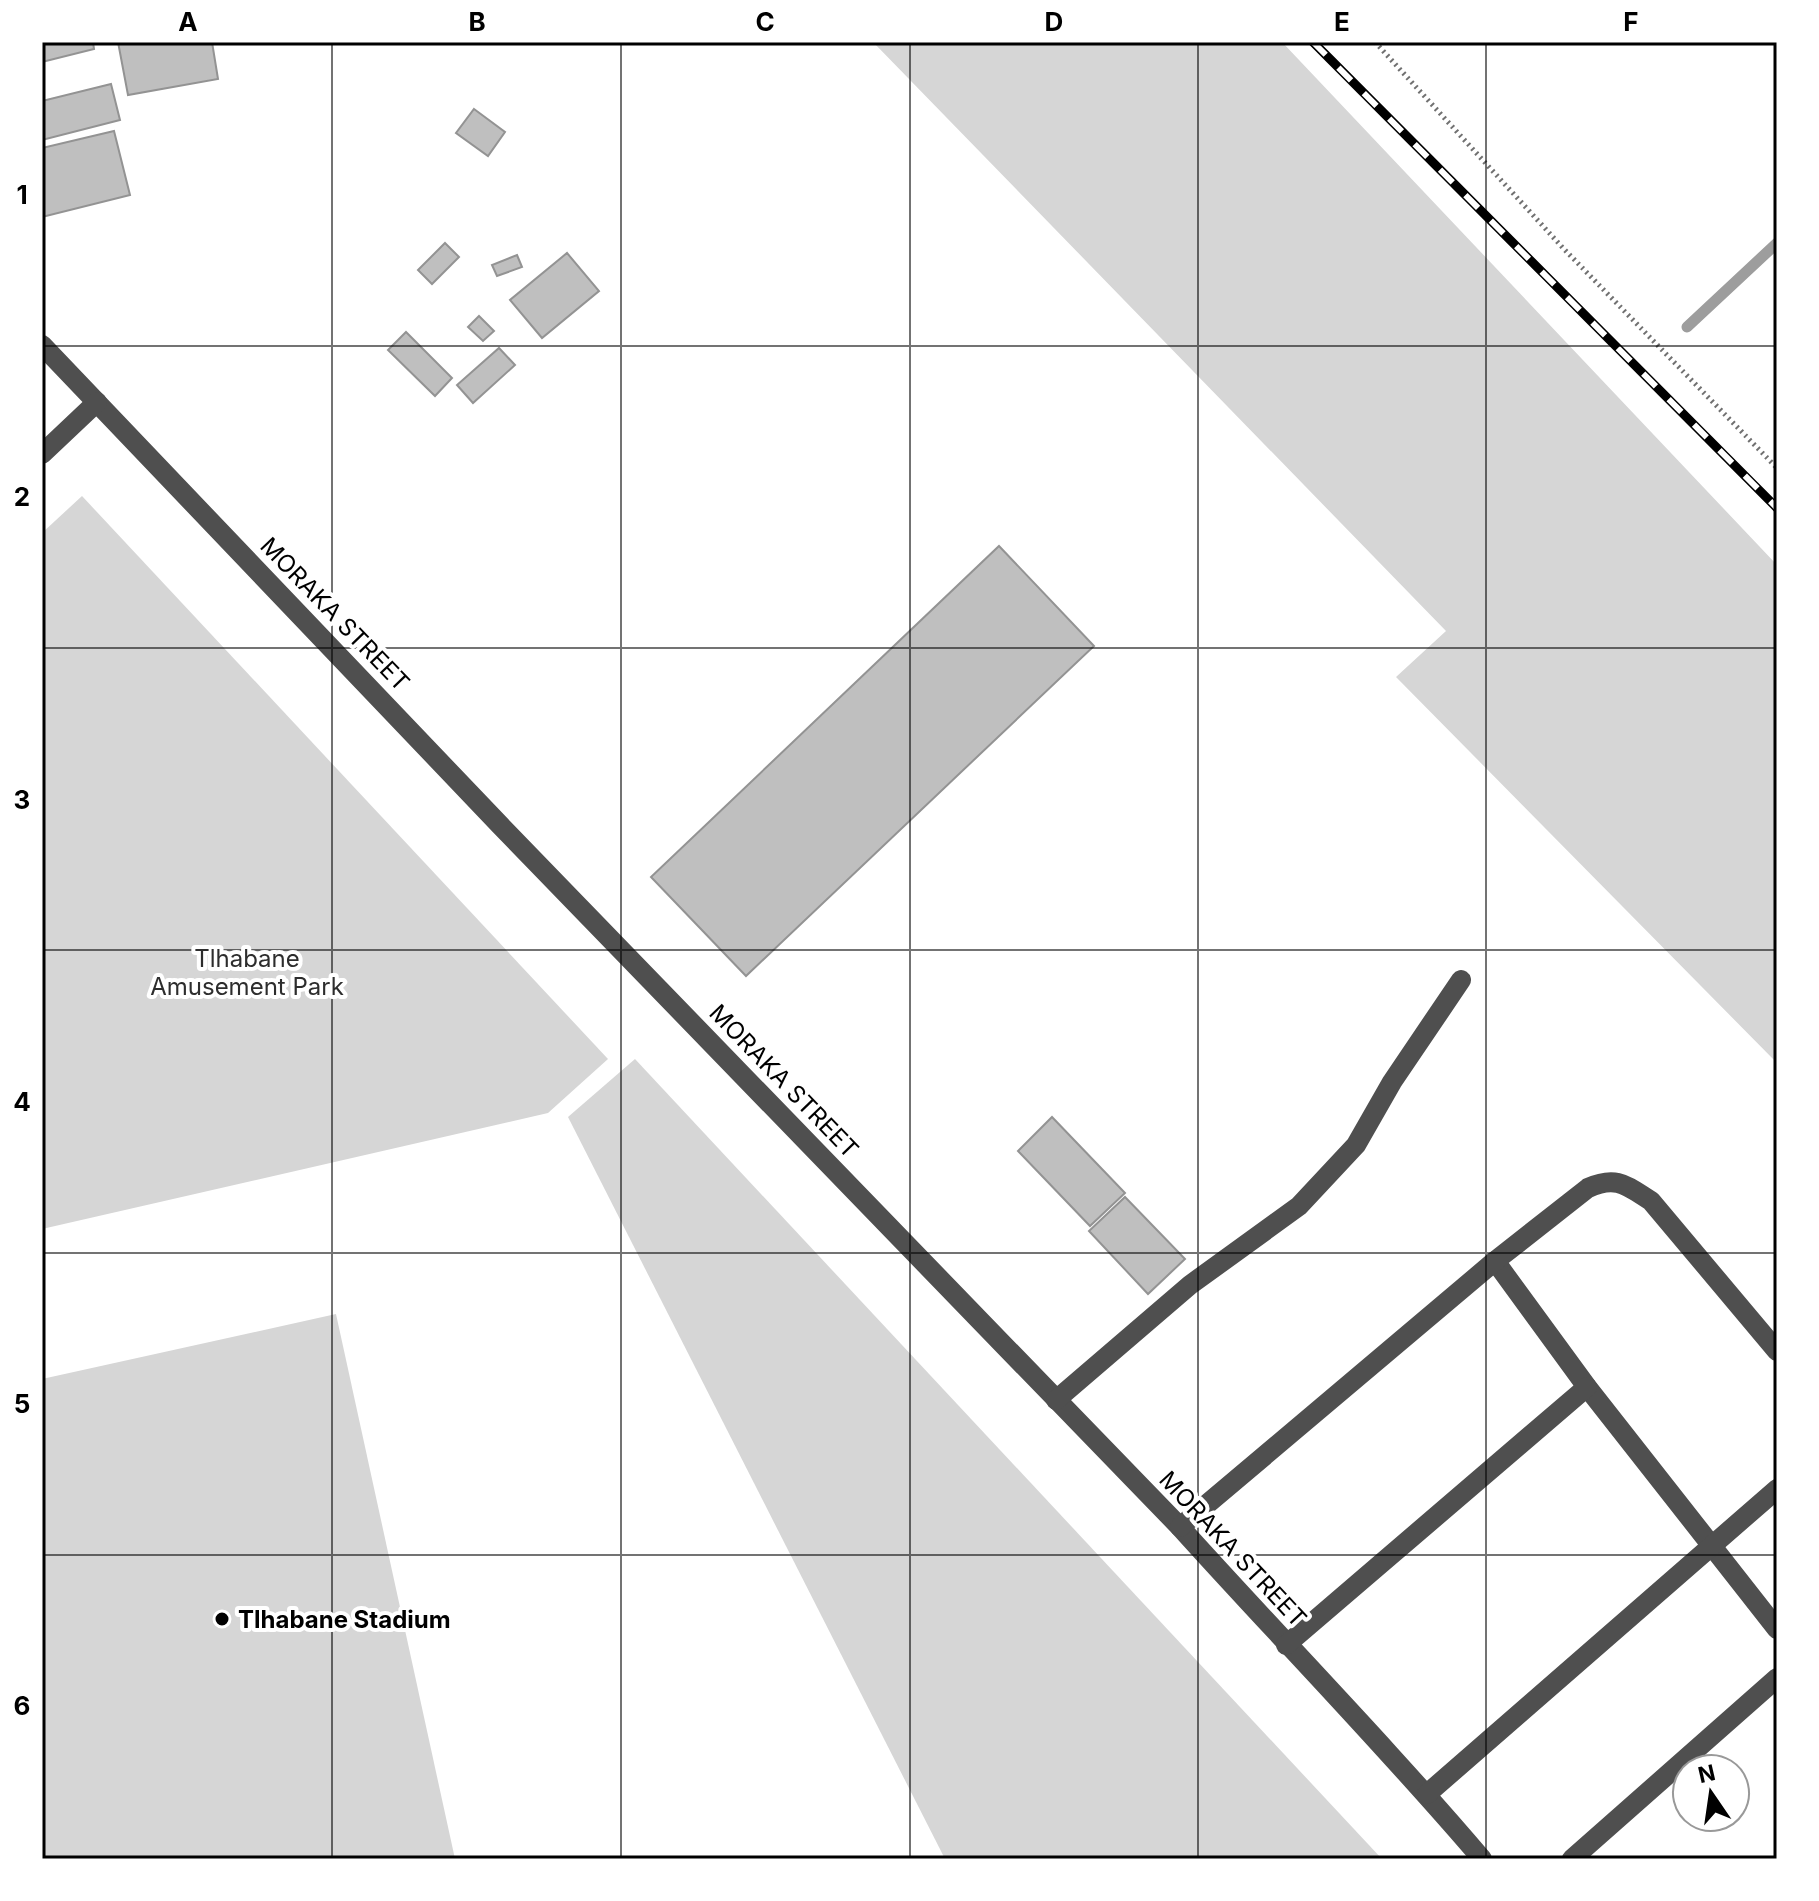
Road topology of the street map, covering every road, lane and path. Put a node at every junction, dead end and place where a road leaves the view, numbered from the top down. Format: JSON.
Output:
{"nodes":[{"id":1,"x":1375,"y":42,"type":"edge"},
{"id":2,"x":42,"y":345,"type":"edge"},
{"id":3,"x":97,"y":402,"type":"junction"},
{"id":4,"x":42,"y":454,"type":"edge"},
{"id":5,"x":1777,"y":468,"type":"edge"},
{"id":6,"x":1461,"y":980,"type":"dead end"},
{"id":7,"x":1495,"y":1261,"type":"junction"},
{"id":8,"x":1777,"y":1351,"type":"edge"},
{"id":9,"x":1587,"y":1387,"type":"junction"},
{"id":10,"x":1056,"y":1400,"type":"junction"},
{"id":11,"x":1777,"y":1489,"type":"edge"},
{"id":12,"x":1180,"y":1527,"type":"junction"},
{"id":13,"x":1712,"y":1545,"type":"junction"},
{"id":14,"x":1777,"y":1629,"type":"edge"},
{"id":15,"x":1286,"y":1645,"type":"junction"},
{"id":16,"x":1777,"y":1678,"type":"edge"},
{"id":17,"x":1427,"y":1794,"type":"junction"},
{"id":18,"x":1482,"y":1859,"type":"edge"},
{"id":19,"x":1572,"y":1859,"type":"edge"}],
"edges":[{"from":1,"to":5,"type":"path"},
{"from":2,"to":3,"type":"street","name":"MORAKA STREET"},
{"from":3,"to":4,"type":"street"},
{"from":3,"to":10,"type":"street","name":"MORAKA STREET"},
{"from":6,"to":10,"type":"street"},
{"from":7,"to":8,"type":"street"},
{"from":7,"to":9,"type":"street"},
{"from":7,"to":12,"type":"street"},
{"from":9,"to":13,"type":"street"},
{"from":9,"to":15,"type":"street"},
{"from":10,"to":12,"type":"street","name":"MORAKA STREET"},
{"from":11,"to":13,"type":"street"},
{"from":12,"to":15,"type":"street","name":"MORAKA STREET"},
{"from":13,"to":14,"type":"street"},
{"from":13,"to":17,"type":"street"},
{"from":15,"to":17,"type":"street","name":"MORAKA STREET"},
{"from":16,"to":19,"type":"street"},
{"from":17,"to":18,"type":"street","name":"MORAKA STREET"}]}
